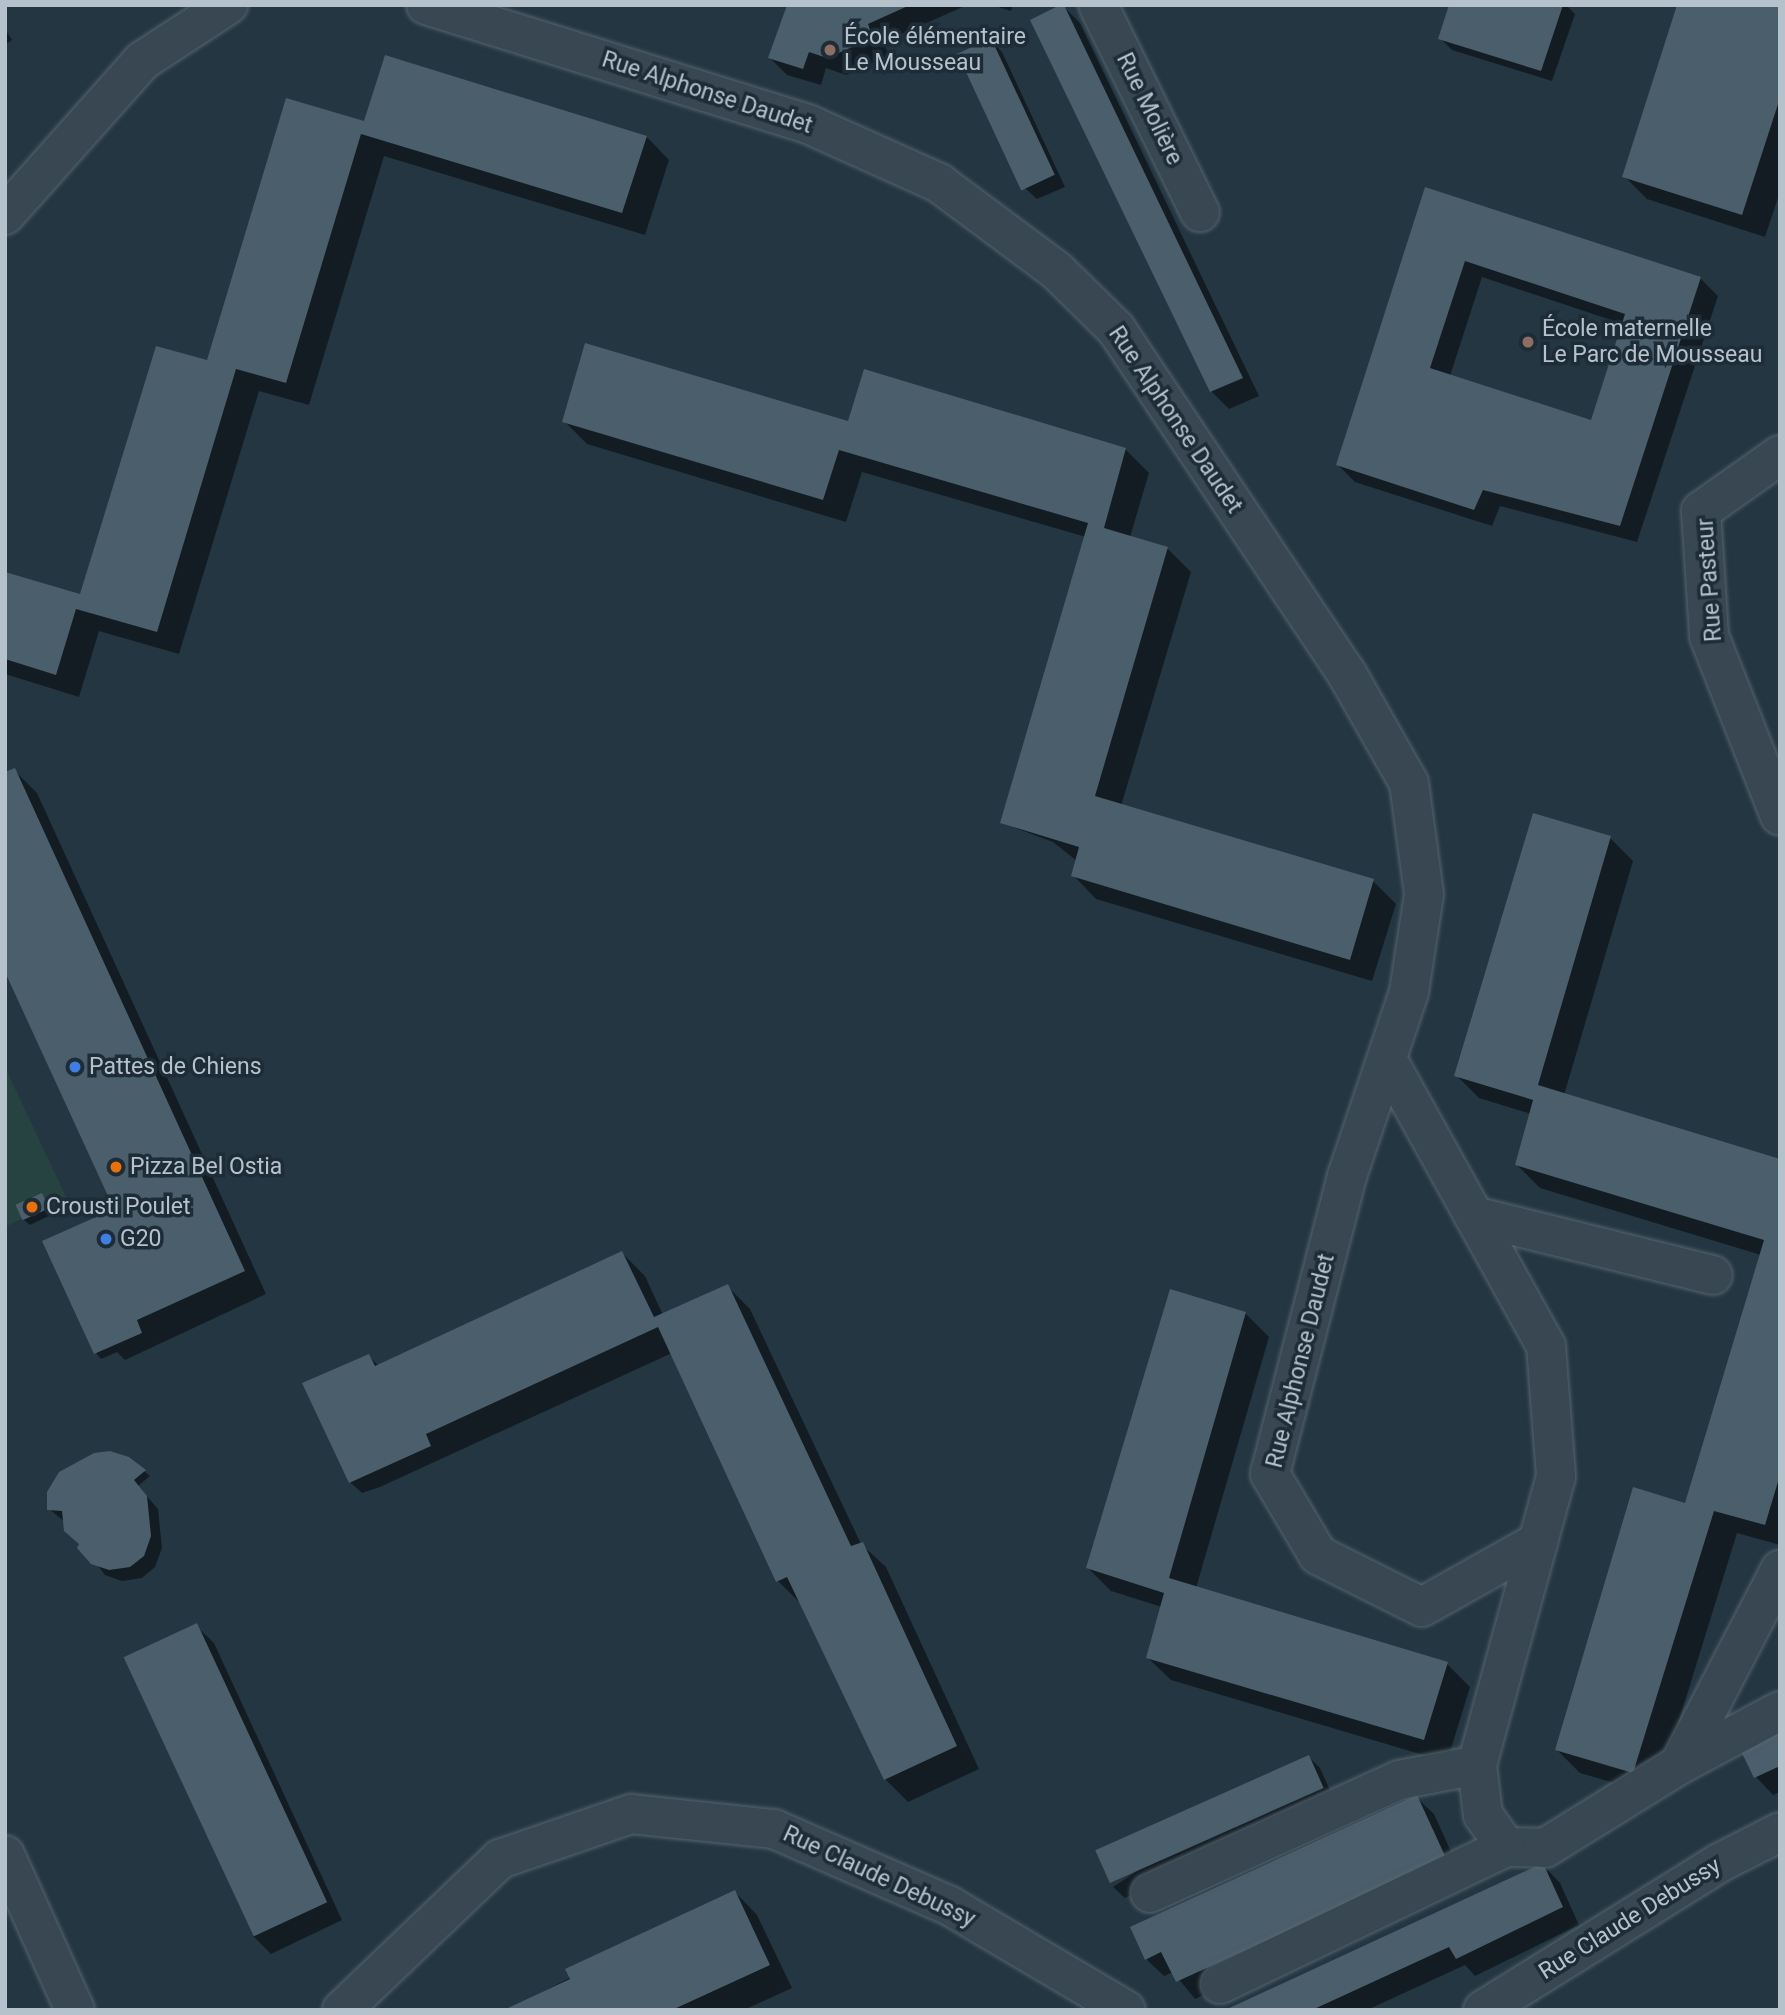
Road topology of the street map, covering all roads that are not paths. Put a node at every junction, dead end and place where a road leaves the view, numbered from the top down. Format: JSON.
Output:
{"nodes":[{"id":1,"x":228,"y":5,"type":"edge"},
{"id":2,"x":426,"y":5,"type":"edge"},
{"id":3,"x":1098,"y":5,"type":"edge"},
{"id":4,"x":1200,"y":212,"type":"dead end"},
{"id":5,"x":5,"y":215,"type":"edge"},
{"id":6,"x":1780,"y":455,"type":"edge"},
{"id":7,"x":1780,"y":816,"type":"edge"},
{"id":8,"x":1387,"y":1059,"type":"junction"},
{"id":9,"x":1474,"y":1216,"type":"junction"},
{"id":10,"x":1713,"y":1275,"type":"dead end"},
{"id":11,"x":1538,"y":1542,"type":"junction"},
{"id":12,"x":1780,"y":1570,"type":"edge"},
{"id":13,"x":1780,"y":1711,"type":"edge"},
{"id":14,"x":1477,"y":1765,"type":"junction"},
{"id":15,"x":1679,"y":1765,"type":"junction"},
{"id":16,"x":1780,"y":1832,"type":"edge"},
{"id":17,"x":1506,"y":1847,"type":"junction"},
{"id":18,"x":5,"y":1855,"type":"edge"},
{"id":19,"x":1150,"y":1893,"type":"dead end"},
{"id":20,"x":1220,"y":1984,"type":"dead end"},
{"id":21,"x":75,"y":2010,"type":"edge"},
{"id":22,"x":342,"y":2010,"type":"edge"},
{"id":23,"x":1126,"y":2010,"type":"edge"},
{"id":24,"x":1483,"y":2010,"type":"edge"}],
"edges":[{"from":1,"to":5,"type":"street"},
{"from":2,"to":8,"type":"street","name":"Rue Alphonse Daudet"},
{"from":3,"to":4,"type":"street","name":"Rue Molière"},
{"from":6,"to":7,"type":"street","name":"Rue Pasteur"},
{"from":8,"to":9,"type":"street"},
{"from":8,"to":11,"type":"street","name":"Rue Alphonse Daudet"},
{"from":9,"to":10,"type":"street"},
{"from":9,"to":11,"type":"street"},
{"from":11,"to":14,"type":"street"},
{"from":12,"to":15,"type":"street"},
{"from":13,"to":15,"type":"street"},
{"from":14,"to":17,"type":"street"},
{"from":14,"to":19,"type":"street"},
{"from":15,"to":17,"type":"street"},
{"from":16,"to":24,"type":"street","name":"Rue Claude Debussy"},
{"from":17,"to":20,"type":"street"},
{"from":18,"to":21,"type":"street"},
{"from":22,"to":23,"type":"street","name":"Rue Claude Debussy"}]}
